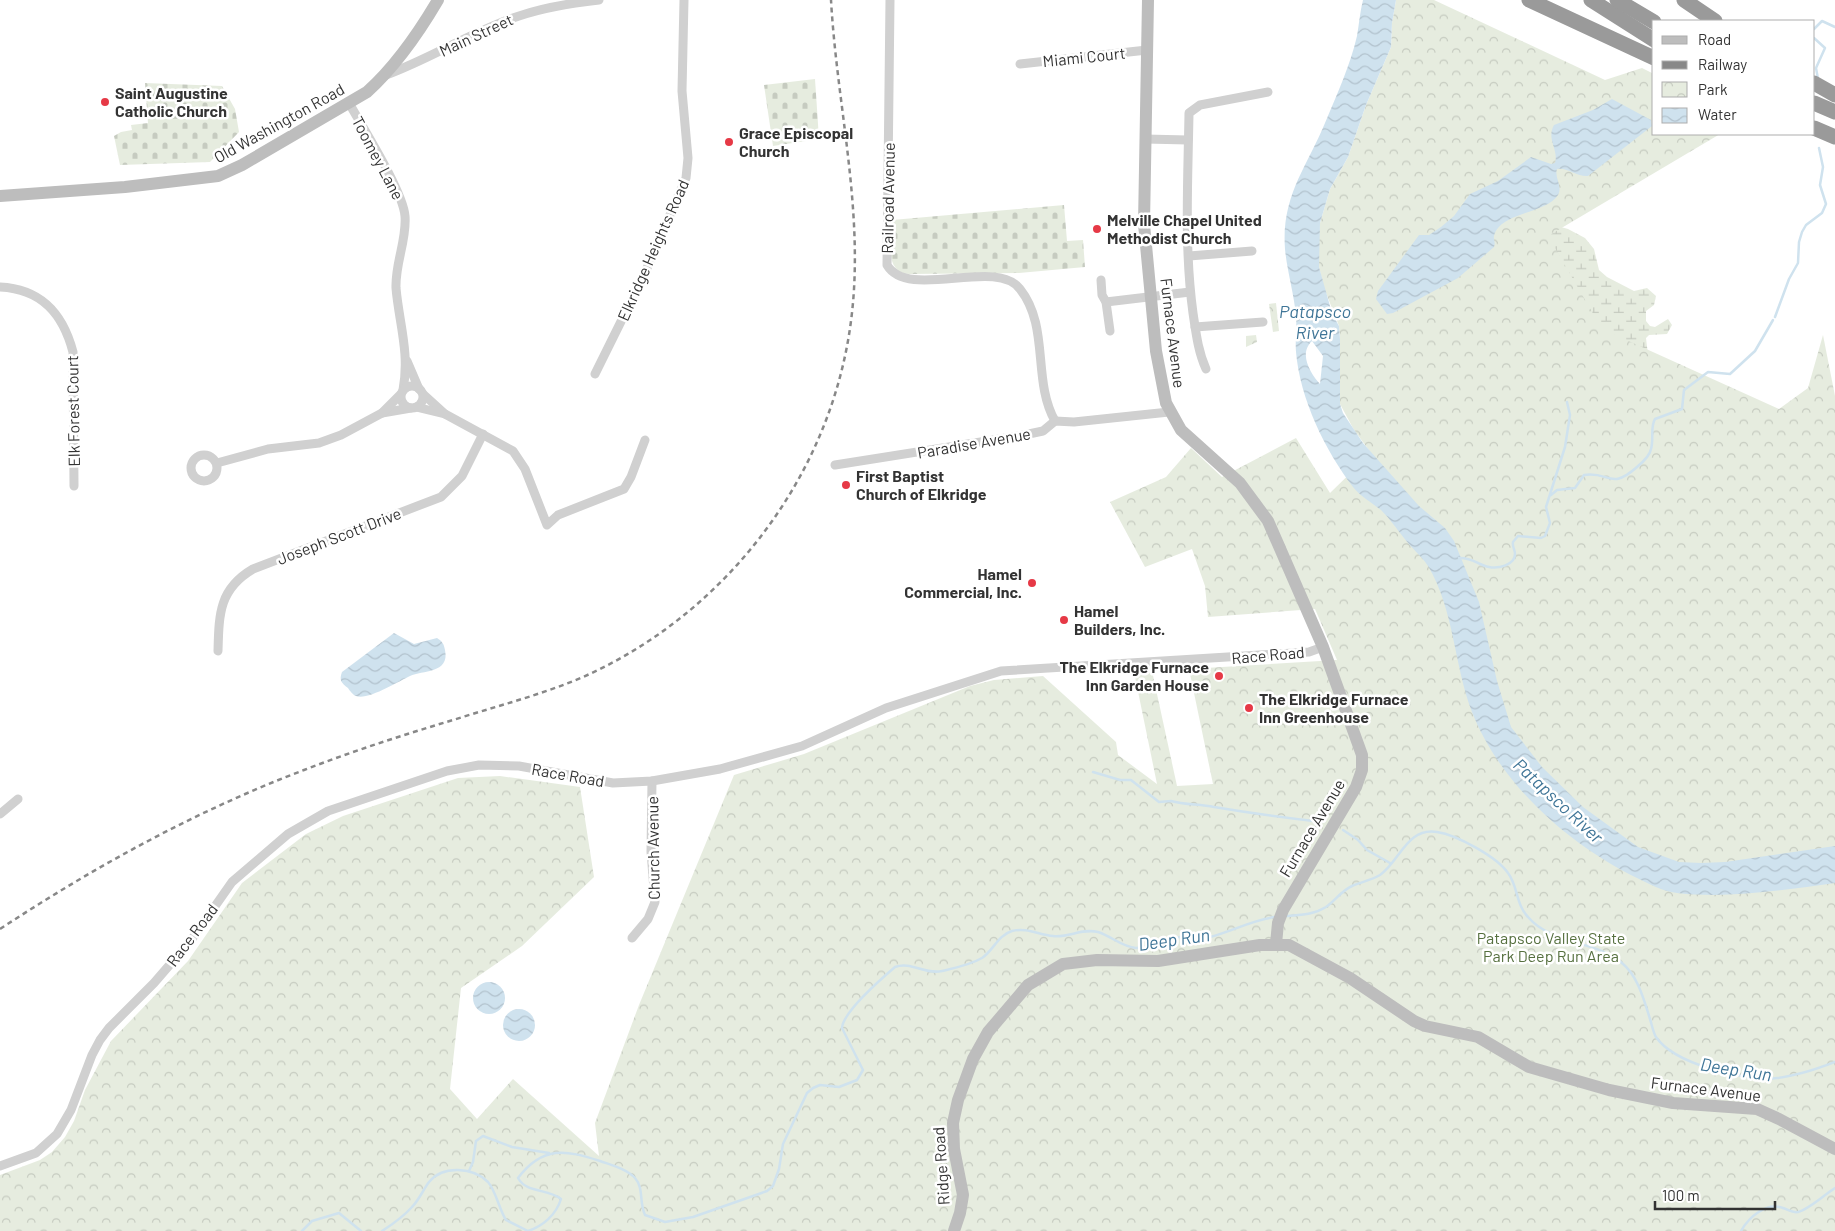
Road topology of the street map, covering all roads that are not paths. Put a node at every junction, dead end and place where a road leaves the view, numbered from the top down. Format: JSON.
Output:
{"nodes":[{"id":1,"x":438,"y":0,"type":"edge"},
{"id":2,"x":599,"y":0,"type":"edge"},
{"id":3,"x":684,"y":0,"type":"edge"},
{"id":4,"x":890,"y":0,"type":"edge"},
{"id":5,"x":1148,"y":0,"type":"edge"},
{"id":6,"x":1528,"y":0,"type":"edge"},
{"id":7,"x":1591,"y":0,"type":"edge"},
{"id":8,"x":1617,"y":0,"type":"edge"},
{"id":9,"x":1684,"y":0,"type":"edge"},
{"id":10,"x":1714,"y":20,"type":"edge"},
{"id":11,"x":1652,"y":21,"type":"edge"},
{"id":12,"x":1652,"y":39,"type":"edge"},
{"id":13,"x":1147,"y":50,"type":"junction"},
{"id":14,"x":1652,"y":57,"type":"edge"},
{"id":15,"x":1020,"y":64,"type":"dead end"},
{"id":16,"x":386,"y":75,"type":"junction"},
{"id":17,"x":1815,"y":84,"type":"edge"},
{"id":18,"x":1268,"y":92,"type":"dead end"},
{"id":19,"x":1835,"y":95,"type":"edge"},
{"id":20,"x":349,"y":103,"type":"junction"},
{"id":21,"x":1815,"y":103,"type":"edge"},
{"id":22,"x":1835,"y":112,"type":"edge"},
{"id":23,"x":1815,"y":128,"type":"edge"},
{"id":24,"x":1835,"y":137,"type":"edge"},
{"id":25,"x":1144,"y":139,"type":"junction"},
{"id":26,"x":1188,"y":140,"type":"junction"},
{"id":27,"x":0,"y":196,"type":"edge"},
{"id":28,"x":1252,"y":251,"type":"dead end"},
{"id":29,"x":1189,"y":256,"type":"junction"},
{"id":30,"x":1101,"y":280,"type":"dead end"},
{"id":31,"x":0,"y":287,"type":"edge"},
{"id":32,"x":1190,"y":292,"type":"junction"},
{"id":33,"x":1151,"y":297,"type":"junction"},
{"id":34,"x":1106,"y":302,"type":"junction"},
{"id":35,"x":1263,"y":322,"type":"dead end"},
{"id":36,"x":1195,"y":327,"type":"junction"},
{"id":37,"x":1110,"y":332,"type":"dead end"},
{"id":38,"x":407,"y":361,"type":"junction"},
{"id":39,"x":1206,"y":369,"type":"dead end"},
{"id":40,"x":595,"y":374,"type":"dead end"},
{"id":41,"x":402,"y":392,"type":"junction"},
{"id":42,"x":421,"y":392,"type":"junction"},
{"id":43,"x":414,"y":408,"type":"junction"},
{"id":44,"x":1169,"y":412,"type":"junction"},
{"id":45,"x":382,"y":413,"type":"junction"},
{"id":46,"x":445,"y":414,"type":"junction"},
{"id":47,"x":1054,"y":421,"type":"junction"},
{"id":48,"x":483,"y":434,"type":"junction"},
{"id":49,"x":645,"y":440,"type":"dead end"},
{"id":50,"x":217,"y":463,"type":"dead end"},
{"id":51,"x":835,"y":465,"type":"dead end"},
{"id":52,"x":74,"y":486,"type":"dead end"},
{"id":53,"x":1323,"y":647,"type":"junction"},
{"id":54,"x":218,"y":651,"type":"dead end"},
{"id":55,"x":652,"y":781,"type":"junction"},
{"id":56,"x":18,"y":799,"type":"dead end"},
{"id":57,"x":0,"y":814,"type":"edge"},
{"id":58,"x":632,"y":938,"type":"dead end"},
{"id":59,"x":1276,"y":944,"type":"junction"},
{"id":60,"x":1835,"y":1149,"type":"edge"},
{"id":61,"x":0,"y":1166,"type":"edge"},
{"id":62,"x":954,"y":1231,"type":"edge"}],
"edges":[{"from":1,"to":16,"type":"street","name":"Old Washington Road"},
{"from":2,"to":16,"type":"street","name":"Main Street"},
{"from":3,"to":40,"type":"street","name":"Elkridge Heights Road"},
{"from":4,"to":47,"type":"street","name":"Railroad Avenue"},
{"from":5,"to":13,"type":"street","name":"Furnace Avenue"},
{"from":6,"to":14,"type":"highway"},
{"from":7,"to":12,"type":"highway"},
{"from":8,"to":11,"type":"highway"},
{"from":9,"to":10,"type":"highway"},
{"from":13,"to":15,"type":"street","name":"Miami Court"},
{"from":13,"to":25,"type":"street","name":"Furnace Avenue"},
{"from":16,"to":20,"type":"street","name":"Old Washington Road"},
{"from":17,"to":19,"type":"highway"},
{"from":18,"to":26,"type":"street"},
{"from":20,"to":27,"type":"street","name":"Old Washington Road"},
{"from":20,"to":38,"type":"street","name":"Toomey Lane"},
{"from":21,"to":22,"type":"highway"},
{"from":23,"to":24,"type":"highway"},
{"from":25,"to":26,"type":"street"},
{"from":25,"to":33,"type":"street","name":"Furnace Avenue"},
{"from":26,"to":29,"type":"street"},
{"from":28,"to":29,"type":"street"},
{"from":29,"to":32,"type":"street"},
{"from":30,"to":34,"type":"street"},
{"from":31,"to":52,"type":"street","name":"Elk Forest Court"},
{"from":32,"to":33,"type":"street"},
{"from":32,"to":36,"type":"street"},
{"from":33,"to":34,"type":"street"},
{"from":33,"to":44,"type":"street","name":"Furnace Avenue"},
{"from":34,"to":37,"type":"street"},
{"from":35,"to":36,"type":"street"},
{"from":36,"to":39,"type":"street"},
{"from":38,"to":41,"type":"street","name":"Toomey Lane"},
{"from":38,"to":42,"type":"street","name":"Toomey Lane"},
{"from":41,"to":42,"type":"street"},
{"from":41,"to":43,"type":"street"},
{"from":41,"to":45,"type":"street"},
{"from":42,"to":43,"type":"street"},
{"from":42,"to":46,"type":"street"},
{"from":43,"to":45,"type":"street"},
{"from":43,"to":46,"type":"street"},
{"from":44,"to":47,"type":"street"},
{"from":44,"to":53,"type":"street","name":"Furnace Avenue"},
{"from":45,"to":50,"type":"street"},
{"from":46,"to":48,"type":"street"},
{"from":47,"to":51,"type":"street","name":"Paradise Avenue"},
{"from":48,"to":49,"type":"street"},
{"from":48,"to":54,"type":"street","name":"Joseph Scott Drive"},
{"from":53,"to":55,"type":"street","name":"Race Road"},
{"from":53,"to":59,"type":"street","name":"Furnace Avenue"},
{"from":55,"to":58,"type":"street","name":"Church Avenue"},
{"from":55,"to":61,"type":"street","name":"Race Road"},
{"from":56,"to":57,"type":"street"},
{"from":59,"to":60,"type":"street","name":"Furnace Avenue"},
{"from":59,"to":62,"type":"street","name":"Ridge Road"}]}
